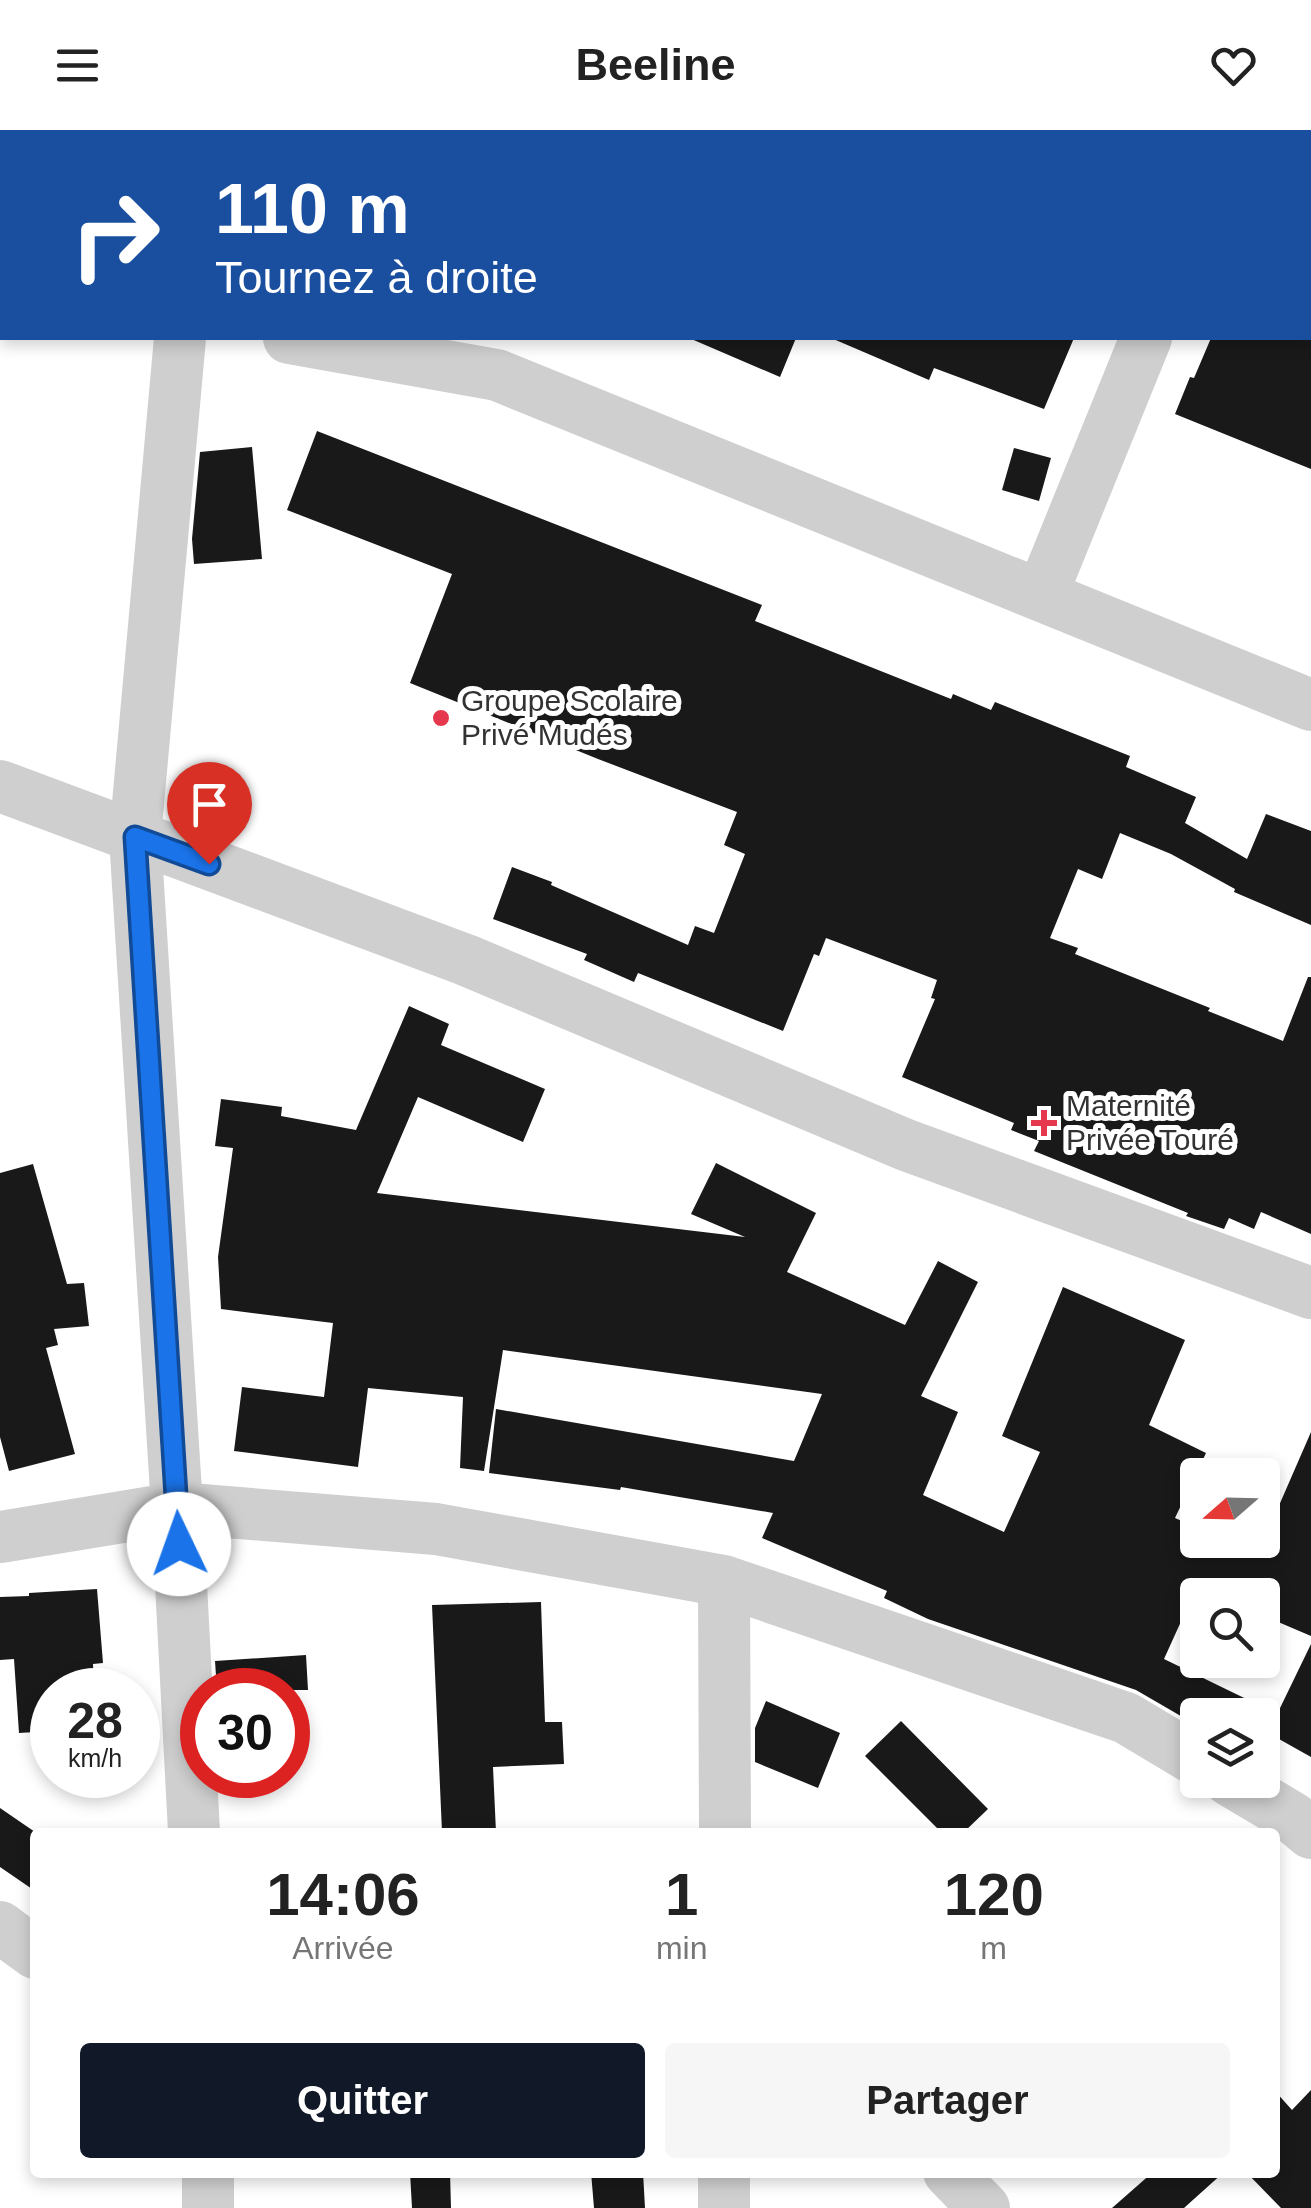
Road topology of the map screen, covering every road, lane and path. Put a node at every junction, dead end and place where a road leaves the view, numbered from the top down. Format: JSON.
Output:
{"nodes":[{"id":1,"x":180,"y":340,"type":"edge"},
{"id":2,"x":301,"y":340,"type":"edge"},
{"id":3,"x":1145,"y":340,"type":"edge"},
{"id":4,"x":1042,"y":594,"type":"junction"},
{"id":5,"x":1311,"y":705,"type":"edge"},
{"id":6,"x":0,"y":786,"type":"edge"},
{"id":7,"x":135,"y":837,"type":"junction"},
{"id":8,"x":1311,"y":1293,"type":"edge"},
{"id":9,"x":177,"y":1508,"type":"junction"},
{"id":10,"x":0,"y":1537,"type":"edge"},
{"id":11,"x":724,"y":1581,"type":"junction"},
{"id":12,"x":1180,"y":1750,"type":"edge"},
{"id":13,"x":1259,"y":1798,"type":"edge"},
{"id":14,"x":194,"y":1828,"type":"edge"},
{"id":15,"x":726,"y":1828,"type":"edge"},
{"id":16,"x":1311,"y":1833,"type":"edge"},
{"id":17,"x":0,"y":1927,"type":"edge"},
{"id":18,"x":30,"y":1949,"type":"edge"},
{"id":19,"x":208,"y":2178,"type":"edge"},
{"id":20,"x":724,"y":2178,"type":"edge"},
{"id":21,"x":956,"y":2178,"type":"edge"},
{"id":22,"x":208,"y":2208,"type":"edge"},
{"id":23,"x":724,"y":2208,"type":"edge"},
{"id":24,"x":984,"y":2208,"type":"edge"}],
"edges":[{"from":1,"to":7,"type":"street"},
{"from":2,"to":4,"type":"street"},
{"from":3,"to":4,"type":"street"},
{"from":4,"to":5,"type":"street"},
{"from":6,"to":7,"type":"street"},
{"from":7,"to":8,"type":"street"},
{"from":7,"to":9,"type":"street"},
{"from":9,"to":10,"type":"street"},
{"from":9,"to":11,"type":"street"},
{"from":9,"to":14,"type":"street"},
{"from":11,"to":12,"type":"street"},
{"from":11,"to":15,"type":"street"},
{"from":13,"to":16,"type":"street"},
{"from":17,"to":18,"type":"street"},
{"from":19,"to":22,"type":"street"},
{"from":20,"to":23,"type":"street"},
{"from":21,"to":24,"type":"street"}]}
